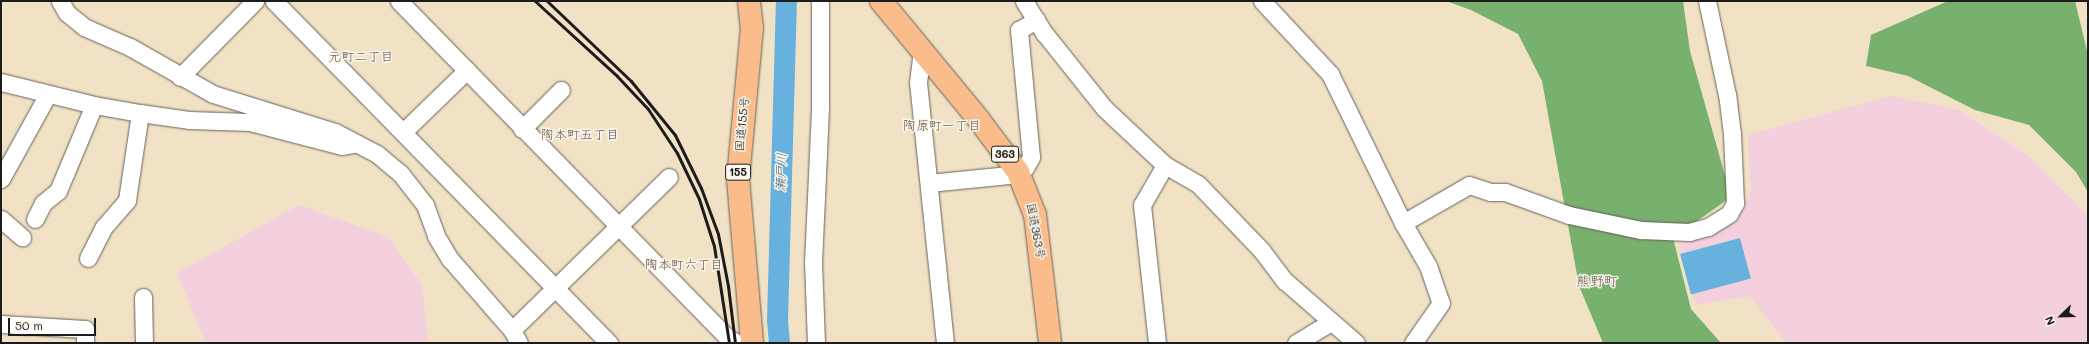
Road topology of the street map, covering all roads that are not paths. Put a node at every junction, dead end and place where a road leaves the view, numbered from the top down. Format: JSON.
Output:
{"nodes":[{"id":1,"x":60,"y":1,"type":"edge"},
{"id":2,"x":255,"y":1,"type":"edge"},
{"id":3,"x":274,"y":1,"type":"edge"},
{"id":4,"x":400,"y":1,"type":"edge"},
{"id":5,"x":749,"y":1,"type":"edge"},
{"id":6,"x":820,"y":1,"type":"edge"},
{"id":7,"x":881,"y":1,"type":"edge"},
{"id":8,"x":1024,"y":1,"type":"edge"},
{"id":9,"x":1262,"y":1,"type":"edge"},
{"id":10,"x":1707,"y":1,"type":"edge"},
{"id":11,"x":1036,"y":20,"type":"junction"},
{"id":12,"x":922,"y":50,"type":"junction"},
{"id":13,"x":467,"y":70,"type":"junction"},
{"id":14,"x":180,"y":77,"type":"junction"},
{"id":15,"x":1,"y":82,"type":"edge"},
{"id":16,"x":561,"y":90,"type":"dead end"},
{"id":17,"x":48,"y":94,"type":"junction"},
{"id":18,"x":94,"y":105,"type":"junction"},
{"id":19,"x":140,"y":113,"type":"junction"},
{"id":20,"x":522,"y":129,"type":"junction"},
{"id":21,"x":403,"y":132,"type":"junction"},
{"id":22,"x":359,"y":143,"type":"junction"},
{"id":23,"x":1165,"y":165,"type":"junction"},
{"id":24,"x":1018,"y":172,"type":"junction"},
{"id":25,"x":669,"y":177,"type":"dead end"},
{"id":26,"x":1,"y":179,"type":"edge"},
{"id":27,"x":929,"y":183,"type":"junction"},
{"id":28,"x":1,"y":219,"type":"edge"},
{"id":29,"x":35,"y":219,"type":"dead end"},
{"id":30,"x":1403,"y":223,"type":"junction"},
{"id":31,"x":620,"y":226,"type":"junction"},
{"id":32,"x":22,"y":237,"type":"dead end"},
{"id":33,"x":88,"y":258,"type":"dead end"},
{"id":34,"x":557,"y":287,"type":"junction"},
{"id":35,"x":143,"y":297,"type":"dead end"},
{"id":36,"x":1331,"y":322,"type":"junction"},
{"id":37,"x":1,"y":324,"type":"edge"},
{"id":38,"x":516,"y":336,"type":"edge"},
{"id":39,"x":85,"y":343,"type":"edge"},
{"id":40,"x":144,"y":343,"type":"edge"},
{"id":41,"x":609,"y":343,"type":"edge"},
{"id":42,"x":738,"y":343,"type":"edge"},
{"id":43,"x":752,"y":343,"type":"edge"},
{"id":44,"x":816,"y":343,"type":"edge"},
{"id":45,"x":945,"y":343,"type":"edge"},
{"id":46,"x":1050,"y":343,"type":"edge"},
{"id":47,"x":1157,"y":343,"type":"edge"},
{"id":48,"x":1296,"y":343,"type":"edge"},
{"id":49,"x":1356,"y":343,"type":"edge"},
{"id":50,"x":1413,"y":343,"type":"edge"}],
"edges":[{"from":1,"to":14,"type":"street"},
{"from":2,"to":14,"type":"street"},
{"from":3,"to":21,"type":"street"},
{"from":4,"to":13,"type":"street"},
{"from":5,"to":43,"type":"highway","name":"国道155号","number":"155"},
{"from":6,"to":44,"type":"street"},
{"from":7,"to":12,"type":"highway","name":"国道363号","number":"363"},
{"from":8,"to":11,"type":"street"},
{"from":9,"to":30,"type":"street"},
{"from":10,"to":30,"type":"street"},
{"from":11,"to":23,"type":"street"},
{"from":11,"to":24,"type":"street"},
{"from":12,"to":24,"type":"highway","name":"国道363号","number":"363"},
{"from":12,"to":27,"type":"street"},
{"from":13,"to":20,"type":"street"},
{"from":13,"to":21,"type":"street"},
{"from":14,"to":22,"type":"street"},
{"from":15,"to":17,"type":"street"},
{"from":16,"to":20,"type":"street"},
{"from":17,"to":18,"type":"street"},
{"from":17,"to":26,"type":"street"},
{"from":18,"to":19,"type":"street"},
{"from":18,"to":29,"type":"street"},
{"from":19,"to":22,"type":"street"},
{"from":19,"to":33,"type":"street"},
{"from":20,"to":31,"type":"street"},
{"from":21,"to":34,"type":"street"},
{"from":22,"to":38,"type":"street"},
{"from":23,"to":36,"type":"street"},
{"from":23,"to":47,"type":"street"},
{"from":24,"to":27,"type":"street"},
{"from":24,"to":46,"type":"highway","name":"国道363号","number":"363"},
{"from":25,"to":31,"type":"street"},
{"from":27,"to":45,"type":"street"},
{"from":28,"to":32,"type":"street"},
{"from":30,"to":50,"type":"street"},
{"from":31,"to":34,"type":"street"},
{"from":31,"to":42,"type":"street"},
{"from":34,"to":38,"type":"street"},
{"from":34,"to":41,"type":"street"},
{"from":35,"to":40,"type":"street"},
{"from":36,"to":48,"type":"street"},
{"from":36,"to":49,"type":"street"},
{"from":37,"to":39,"type":"street"}]}
